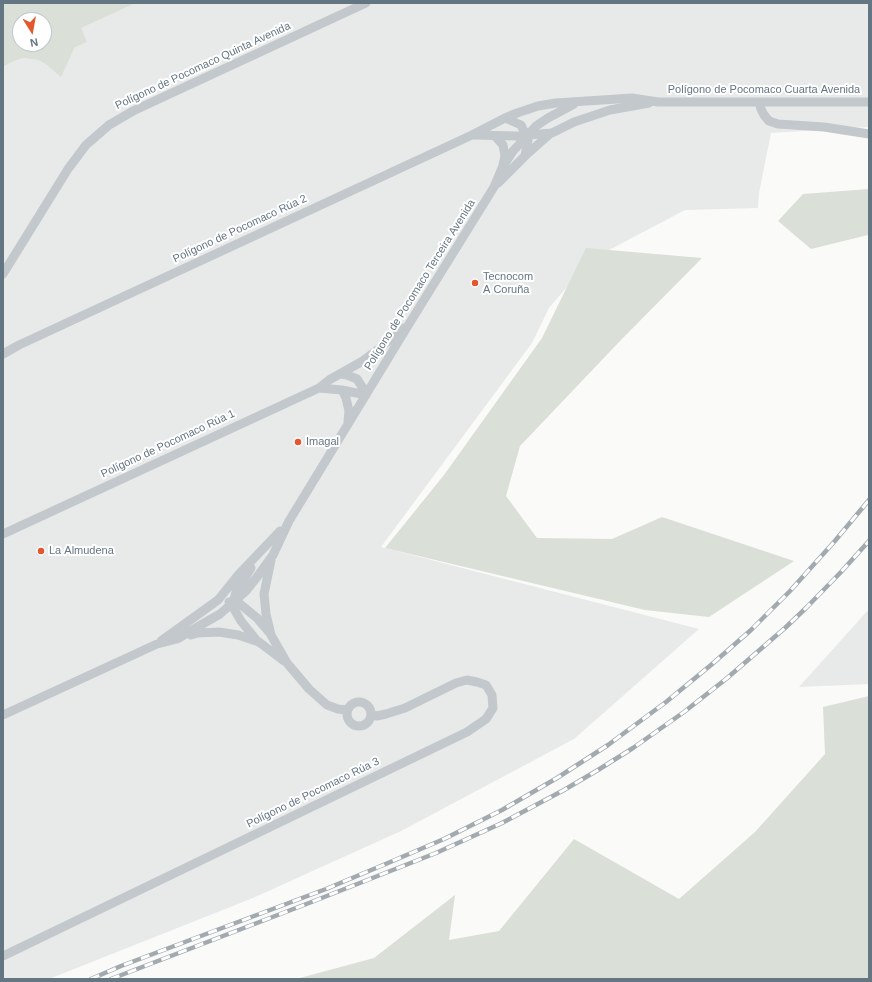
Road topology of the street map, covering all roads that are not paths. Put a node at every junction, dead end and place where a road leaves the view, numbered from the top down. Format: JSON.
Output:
{"nodes":[{"id":1,"x":366,"y":3,"type":"edge"},
{"id":2,"x":581,"y":101,"type":"junction"},
{"id":3,"x":658,"y":102,"type":"junction"},
{"id":4,"x":759,"y":102,"type":"junction"},
{"id":5,"x":869,"y":102,"type":"edge"},
{"id":6,"x":505,"y":118,"type":"junction"},
{"id":7,"x":552,"y":133,"type":"junction"},
{"id":8,"x":869,"y":134,"type":"edge"},
{"id":9,"x":472,"y":135,"type":"junction"},
{"id":10,"x":494,"y":136,"type":"junction"},
{"id":11,"x":527,"y":136,"type":"junction"},
{"id":12,"x":525,"y":156,"type":"junction"},
{"id":13,"x":502,"y":168,"type":"junction"},
{"id":14,"x":494,"y":187,"type":"junction"},
{"id":15,"x":3,"y":274,"type":"edge"},
{"id":16,"x":409,"y":324,"type":"junction"},
{"id":17,"x":19,"y":345,"type":"junction"},
{"id":18,"x":3,"y":349,"type":"edge"},
{"id":19,"x":3,"y":354,"type":"edge"},
{"id":20,"x":341,"y":374,"type":"junction"},
{"id":21,"x":319,"y":388,"type":"junction"},
{"id":22,"x":342,"y":390,"type":"junction"},
{"id":23,"x":366,"y":395,"type":"junction"},
{"id":24,"x":348,"y":424,"type":"junction"},
{"id":25,"x":289,"y":521,"type":"junction"},
{"id":26,"x":3,"y":534,"type":"edge"},
{"id":27,"x":262,"y":551,"type":"junction"},
{"id":28,"x":273,"y":554,"type":"junction"},
{"id":29,"x":218,"y":600,"type":"junction"},
{"id":30,"x":233,"y":603,"type":"junction"},
{"id":31,"x":271,"y":634,"type":"junction"},
{"id":32,"x":177,"y":639,"type":"junction"},
{"id":33,"x":259,"y":642,"type":"junction"},
{"id":34,"x":157,"y":644,"type":"junction"},
{"id":35,"x":287,"y":663,"type":"junction"},
{"id":36,"x":347,"y":710,"type":"junction"},
{"id":37,"x":3,"y":715,"type":"edge"},
{"id":38,"x":371,"y":715,"type":"junction"},
{"id":39,"x":3,"y":956,"type":"edge"}],
"edges":[{"from":1,"to":15,"type":"street","name":"Polígono de Pocomaco Quinta Avenida"},
{"from":2,"to":3,"type":"street","name":"Polígono de Pocomaco Cuarta Avenida"},
{"from":2,"to":6,"type":"street","name":"Polígono de Pocomaco Cuarta Avenida"},
{"from":2,"to":11,"type":"street","name":"Polígono de Pocomaco Terceira Avenida"},
{"from":3,"to":4,"type":"street","name":"Polígono de Pocomaco Cuarta Avenida"},
{"from":3,"to":7,"type":"street","name":"Polígono de Pocomaco Cuarta Avenida"},
{"from":4,"to":5,"type":"street","name":"Polígono de Pocomaco Cuarta Avenida"},
{"from":4,"to":8,"type":"street"},
{"from":6,"to":9,"type":"street","name":"Polígono de Pocomaco Rúa 2"},
{"from":6,"to":11,"type":"street"},
{"from":7,"to":11,"type":"street","name":"Polígono de Pocomaco Cuarta Avenida"},
{"from":7,"to":12,"type":"street","name":"Polígono de Pocomaco Terceira Avenida"},
{"from":9,"to":10,"type":"street","name":"Polígono de Pocomaco Rúa 2"},
{"from":9,"to":17,"type":"street","name":"Polígono de Pocomaco Rúa 2"},
{"from":10,"to":11,"type":"street","name":"Polígono de Pocomaco Rúa 2"},
{"from":10,"to":13,"type":"street","name":"Polígono de Pocomaco Terceira Avenida"},
{"from":11,"to":12,"type":"street"},
{"from":11,"to":13,"type":"street","name":"Polígono de Pocomaco Terceira Avenida"},
{"from":12,"to":14,"type":"street","name":"Polígono de Pocomaco Terceira Avenida"},
{"from":13,"to":14,"type":"street","name":"Polígono de Pocomaco Terceira Avenida"},
{"from":14,"to":16,"type":"street","name":"Polígono de Pocomaco Terceira Avenida"},
{"from":16,"to":20,"type":"street","name":"Polígono de Pocomaco Rúa 1"},
{"from":16,"to":23,"type":"street","name":"Polígono de Pocomaco Terceira Avenida"},
{"from":17,"to":18,"type":"street","name":"Polígono de Pocomaco Rúa 2"},
{"from":17,"to":19,"type":"street","name":"Polígono de Pocomaco Rúa 2"},
{"from":20,"to":21,"type":"street","name":"Polígono de Pocomaco Rúa 1"},
{"from":20,"to":23,"type":"street"},
{"from":21,"to":22,"type":"street"},
{"from":21,"to":26,"type":"street","name":"Polígono de Pocomaco Rúa 1"},
{"from":22,"to":23,"type":"street"},
{"from":22,"to":24,"type":"street"},
{"from":23,"to":24,"type":"street","name":"Polígono de Pocomaco Terceira Avenida"},
{"from":24,"to":25,"type":"street","name":"Polígono de Pocomaco Terceira Avenida"},
{"from":25,"to":27,"type":"street"},
{"from":25,"to":28,"type":"street","name":"Polígono de Pocomaco Terceira Avenida"},
{"from":27,"to":29,"type":"street"},
{"from":27,"to":30,"type":"street"},
{"from":28,"to":30,"type":"street"},
{"from":28,"to":31,"type":"street"},
{"from":29,"to":30,"type":"street"},
{"from":29,"to":34,"type":"street"},
{"from":30,"to":31,"type":"street"},
{"from":30,"to":32,"type":"street"},
{"from":30,"to":33,"type":"street"},
{"from":31,"to":35,"type":"street"},
{"from":32,"to":33,"type":"street"},
{"from":32,"to":34,"type":"street"},
{"from":33,"to":35,"type":"street"},
{"from":34,"to":37,"type":"street"},
{"from":35,"to":36,"type":"street"},
{"from":36,"to":38,"type":"street"},
{"from":36,"to":38,"type":"street","name":"Polígono de Pocomaco Rúa 3"},
{"from":38,"to":39,"type":"street","name":"Polígono de Pocomaco Rúa 3"}]}
